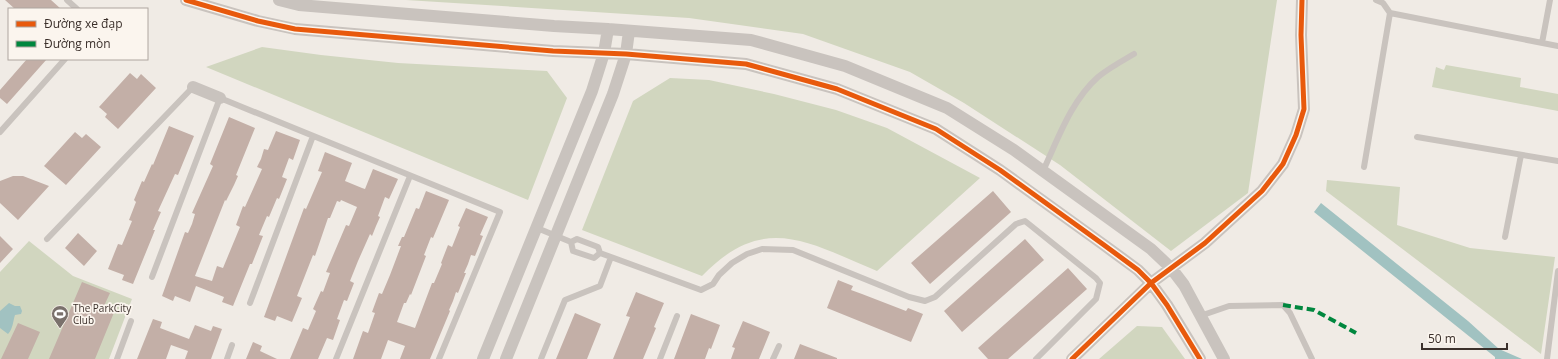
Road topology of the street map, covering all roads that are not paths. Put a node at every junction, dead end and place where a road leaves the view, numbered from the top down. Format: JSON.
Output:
{"nodes":[{"id":1,"x":67,"y":0,"type":"edge"},
{"id":2,"x":186,"y":0,"type":"edge"},
{"id":3,"x":279,"y":0,"type":"edge"},
{"id":4,"x":1302,"y":0,"type":"edge"},
{"id":5,"x":1376,"y":0,"type":"edge"},
{"id":6,"x":1550,"y":0,"type":"edge"},
{"id":7,"x":76,"y":8,"type":"edge"},
{"id":8,"x":1390,"y":12,"type":"junction"},
{"id":9,"x":608,"y":29,"type":"junction"},
{"id":10,"x":629,"y":31,"type":"junction"},
{"id":11,"x":1542,"y":43,"type":"junction"},
{"id":12,"x":1558,"y":46,"type":"edge"},
{"id":13,"x":604,"y":53,"type":"junction"},
{"id":14,"x":626,"y":54,"type":"junction"},
{"id":15,"x":1134,"y":54,"type":"dead end"},
{"id":16,"x":64,"y":60,"type":"edge"},
{"id":17,"x":193,"y":87,"type":"joint"},
{"id":18,"x":220,"y":98,"type":"junction"},
{"id":19,"x":0,"y":132,"type":"edge"},
{"id":20,"x":312,"y":136,"type":"junction"},
{"id":21,"x":1417,"y":137,"type":"dead end"},
{"id":22,"x":1521,"y":155,"type":"junction"},
{"id":23,"x":1558,"y":161,"type":"edge"},
{"id":24,"x":1364,"y":167,"type":"dead end"},
{"id":25,"x":1043,"y":171,"type":"junction"},
{"id":26,"x":410,"y":176,"type":"junction"},
{"id":27,"x":537,"y":228,"type":"junction"},
{"id":28,"x":556,"y":236,"type":"junction"},
{"id":29,"x":1505,"y":237,"type":"dead end"},
{"id":30,"x":48,"y":239,"type":"dead end"},
{"id":31,"x":571,"y":242,"type":"junction"},
{"id":32,"x":600,"y":253,"type":"junction"},
{"id":33,"x":611,"y":257,"type":"junction"},
{"id":34,"x":1171,"y":268,"type":"junction"},
{"id":35,"x":1558,"y":271,"type":"edge"},
{"id":36,"x":152,"y":277,"type":"dead end"},
{"id":37,"x":1151,"y":283,"type":"junction"},
{"id":38,"x":250,"y":303,"type":"dead end"},
{"id":39,"x":676,"y":316,"type":"dead end"},
{"id":40,"x":1200,"y":316,"type":"junction"},
{"id":41,"x":131,"y":321,"type":"dead end"},
{"id":42,"x":232,"y":345,"type":"dead end"},
{"id":43,"x":779,"y":346,"type":"dead end"},
{"id":44,"x":117,"y":359,"type":"edge"},
{"id":45,"x":227,"y":359,"type":"edge"},
{"id":46,"x":336,"y":359,"type":"edge"},
{"id":47,"x":440,"y":359,"type":"edge"},
{"id":48,"x":483,"y":359,"type":"edge"},
{"id":49,"x":506,"y":359,"type":"edge"},
{"id":50,"x":541,"y":359,"type":"edge"},
{"id":51,"x":660,"y":359,"type":"edge"},
{"id":52,"x":774,"y":359,"type":"edge"},
{"id":53,"x":1036,"y":359,"type":"edge"},
{"id":54,"x":1072,"y":359,"type":"edge"},
{"id":55,"x":1200,"y":359,"type":"edge"},
{"id":56,"x":1224,"y":359,"type":"edge"},
{"id":57,"x":1312,"y":359,"type":"edge"},
{"id":58,"x":1547,"y":359,"type":"edge"}],
"edges":[{"from":1,"to":7,"type":"lane"},
{"from":2,"to":13,"type":"street"},
{"from":3,"to":9,"type":"street"},
{"from":4,"to":34,"type":"street"},
{"from":5,"to":8,"type":"lane"},
{"from":6,"to":11,"type":"lane"},
{"from":8,"to":11,"type":"lane"},
{"from":8,"to":24,"type":"lane"},
{"from":9,"to":10,"type":"street"},
{"from":9,"to":13,"type":"street"},
{"from":10,"to":14,"type":"street"},
{"from":10,"to":25,"type":"street"},
{"from":11,"to":12,"type":"lane"},
{"from":13,"to":14,"type":"street"},
{"from":13,"to":27,"type":"street"},
{"from":14,"to":28,"type":"street"},
{"from":14,"to":37,"type":"street"},
{"from":15,"to":25,"type":"lane"},
{"from":16,"to":19,"type":"lane"},
{"from":17,"to":18,"type":"street"},
{"from":17,"to":30,"type":"lane"},
{"from":18,"to":20,"type":"lane"},
{"from":18,"to":36,"type":"lane"},
{"from":20,"to":26,"type":"lane"},
{"from":20,"to":38,"type":"lane"},
{"from":21,"to":22,"type":"lane"},
{"from":22,"to":23,"type":"lane"},
{"from":22,"to":29,"type":"lane"},
{"from":25,"to":34,"type":"street"},
{"from":26,"to":46,"type":"lane"},
{"from":26,"to":47,"type":"lane"},
{"from":27,"to":28,"type":"lane"},
{"from":27,"to":48,"type":"street"},
{"from":28,"to":31,"type":"lane"},
{"from":28,"to":49,"type":"street"},
{"from":31,"to":32,"type":"lane"},
{"from":31,"to":32,"type":"lane"},
{"from":32,"to":33,"type":"lane"},
{"from":33,"to":50,"type":"lane"},
{"from":33,"to":53,"type":"lane"},
{"from":34,"to":37,"type":"street"},
{"from":34,"to":40,"type":"street"},
{"from":35,"to":58,"type":"lane"},
{"from":37,"to":54,"type":"street"},
{"from":37,"to":55,"type":"street"},
{"from":39,"to":51,"type":"lane"},
{"from":40,"to":56,"type":"street"},
{"from":40,"to":57,"type":"lane"},
{"from":41,"to":44,"type":"lane"},
{"from":42,"to":45,"type":"lane"},
{"from":43,"to":52,"type":"lane"}]}
